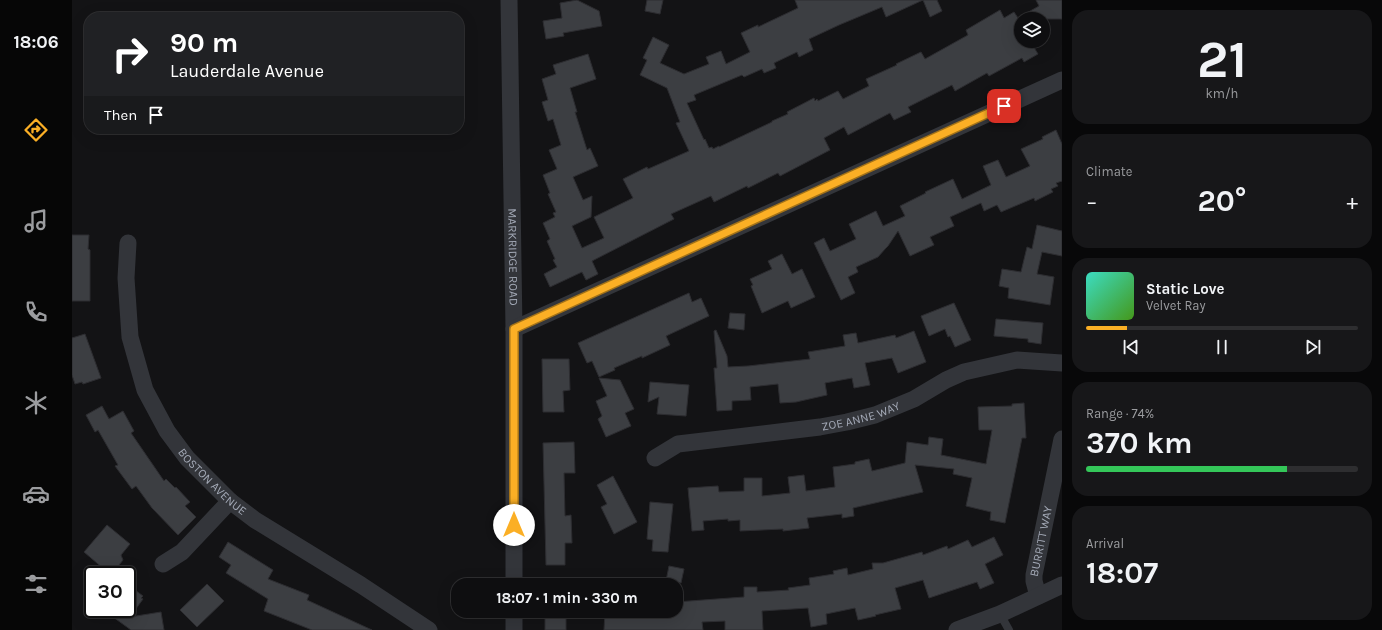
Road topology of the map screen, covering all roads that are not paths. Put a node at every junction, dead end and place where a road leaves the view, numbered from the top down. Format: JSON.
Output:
{"nodes":[{"id":1,"x":509,"y":0,"type":"edge"},
{"id":2,"x":1062,"y":80,"type":"edge"},
{"id":3,"x":128,"y":243,"type":"dead end"},
{"id":4,"x":514,"y":329,"type":"junction"},
{"id":5,"x":1062,"y":363,"type":"edge"},
{"id":6,"x":1062,"y":440,"type":"edge"},
{"id":7,"x":655,"y":458,"type":"dead end"},
{"id":8,"x":230,"y":501,"type":"junction"},
{"id":9,"x":163,"y":564,"type":"dead end"},
{"id":10,"x":514,"y":578,"type":"edge"},
{"id":11,"x":1062,"y":585,"type":"edge"},
{"id":12,"x":1038,"y":596,"type":"junction"},
{"id":13,"x":1000,"y":614,"type":"junction"},
{"id":14,"x":514,"y":618,"type":"edge"},
{"id":15,"x":429,"y":630,"type":"edge"},
{"id":16,"x":514,"y":630,"type":"edge"},
{"id":17,"x":957,"y":630,"type":"edge"},
{"id":18,"x":1009,"y":630,"type":"edge"}],
"edges":[{"from":1,"to":4,"type":"street","name":"MARKRIDGE ROAD"},
{"from":2,"to":4,"type":"street"},
{"from":3,"to":8,"type":"street","name":"BOSTON AVENUE"},
{"from":4,"to":10,"type":"street","name":"MARKRIDGE ROAD"},
{"from":5,"to":7,"type":"street","name":"ZOE ANNE WAY"},
{"from":6,"to":12,"type":"street","name":"BURRITT WAY"},
{"from":8,"to":9,"type":"street"},
{"from":8,"to":15,"type":"street","name":"BOSTON AVENUE"},
{"from":11,"to":12,"type":"street"},
{"from":12,"to":13,"type":"street"},
{"from":13,"to":17,"type":"street"},
{"from":13,"to":18,"type":"lane"},
{"from":14,"to":16,"type":"street"}]}
